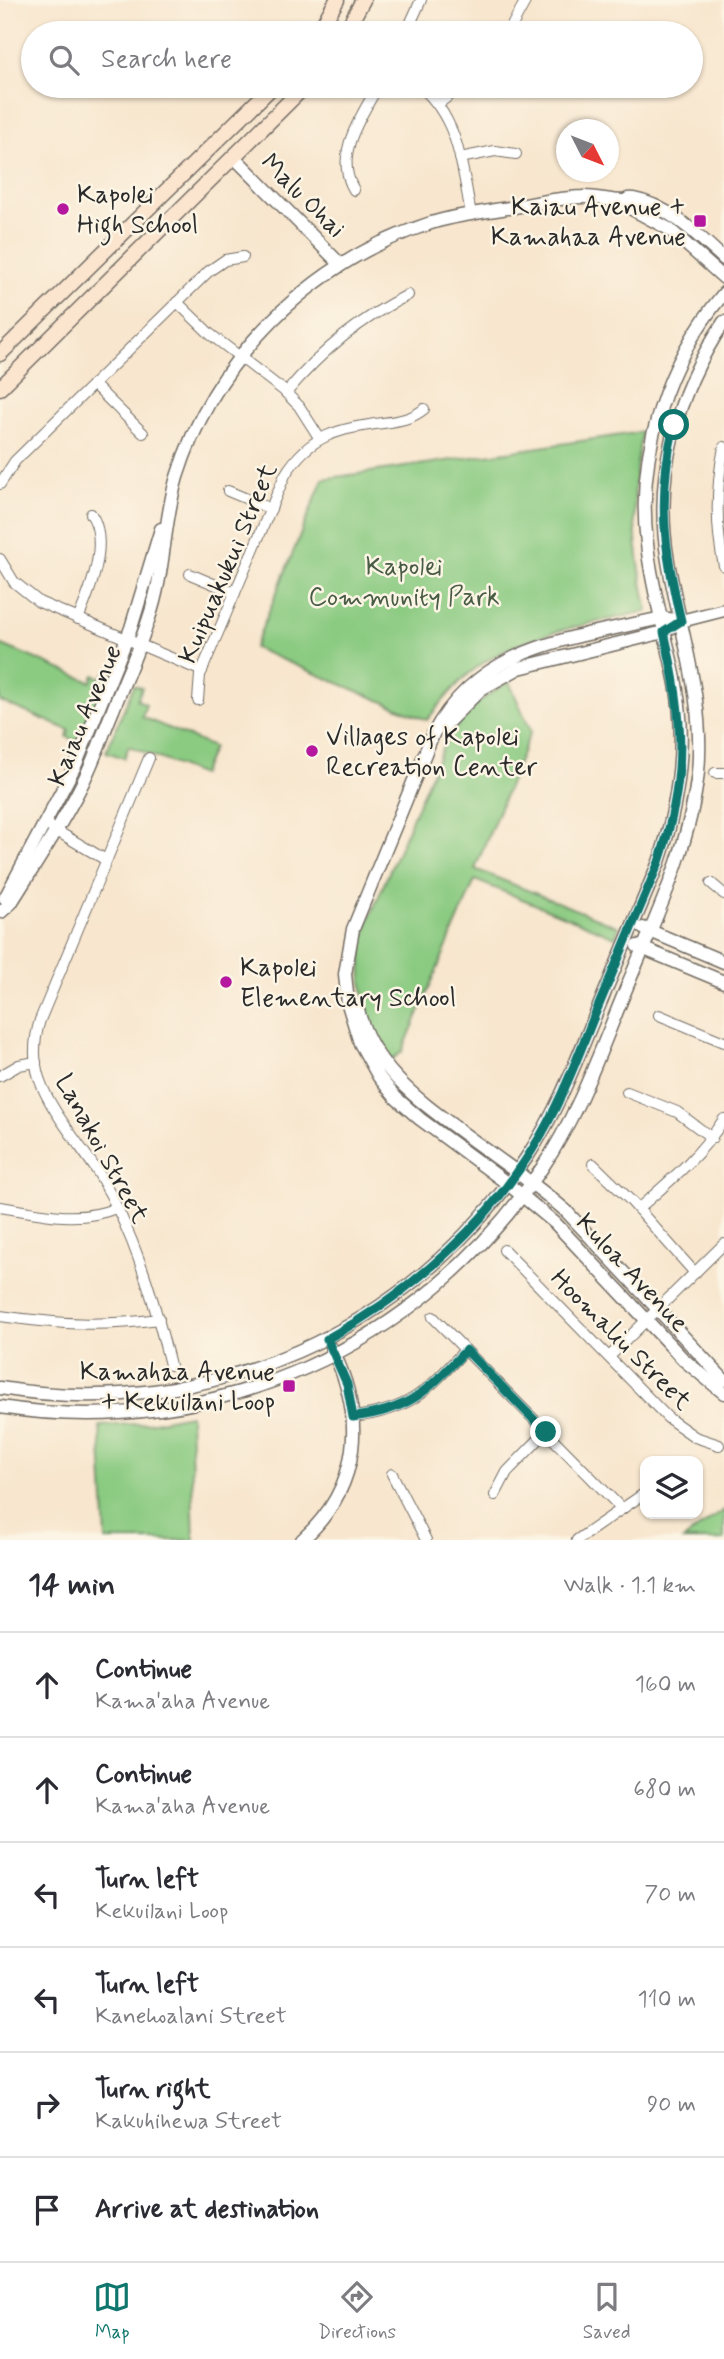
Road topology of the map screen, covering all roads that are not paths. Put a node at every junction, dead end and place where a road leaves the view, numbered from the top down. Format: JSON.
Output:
{"nodes":[{"id":1,"x":337,"y":0,"type":"edge"},
{"id":2,"x":363,"y":0,"type":"edge"},
{"id":3,"x":422,"y":0,"type":"edge"},
{"id":4,"x":526,"y":0,"type":"edge"},
{"id":5,"x":325,"y":21,"type":"edge"},
{"id":6,"x":352,"y":21,"type":"edge"},
{"id":7,"x":412,"y":21,"type":"edge"},
{"id":8,"x":515,"y":21,"type":"edge"},
{"id":9,"x":261,"y":98,"type":"edge"},
{"id":10,"x":293,"y":98,"type":"edge"},
{"id":11,"x":371,"y":98,"type":"edge"},
{"id":12,"x":432,"y":98,"type":"edge"},
{"id":13,"x":446,"y":98,"type":"edge"},
{"id":14,"x":438,"y":104,"type":"junction"},
{"id":15,"x":217,"y":141,"type":"junction"},
{"id":16,"x":516,"y":154,"type":"dead end"},
{"id":17,"x":234,"y":157,"type":"junction"},
{"id":18,"x":460,"y":159,"type":"junction"},
{"id":19,"x":354,"y":190,"type":"dead end"},
{"id":20,"x":622,"y":201,"type":"junction"},
{"id":21,"x":471,"y":214,"type":"junction"},
{"id":22,"x":243,"y":257,"type":"dead end"},
{"id":23,"x":724,"y":259,"type":"edge"},
{"id":24,"x":341,"y":265,"type":"junction"},
{"id":25,"x":724,"y":278,"type":"edge"},
{"id":26,"x":724,"y":293,"type":"edge"},
{"id":27,"x":408,"y":295,"type":"dead end"},
{"id":28,"x":177,"y":302,"type":"junction"},
{"id":29,"x":724,"y":322,"type":"edge"},
{"id":30,"x":0,"y":354,"type":"edge"},
{"id":31,"x":240,"y":357,"type":"junction"},
{"id":32,"x":93,"y":384,"type":"junction"},
{"id":33,"x":0,"y":388,"type":"edge"},
{"id":34,"x":286,"y":393,"type":"junction"},
{"id":35,"x":425,"y":409,"type":"dead end"},
{"id":36,"x":143,"y":433,"type":"dead end"},
{"id":37,"x":320,"y":439,"type":"junction"},
{"id":38,"x":724,"y":447,"type":"edge"},
{"id":39,"x":0,"y":484,"type":"edge"},
{"id":40,"x":228,"y":491,"type":"dead end"},
{"id":41,"x":271,"y":509,"type":"junction"},
{"id":42,"x":721,"y":512,"type":"edge"},
{"id":43,"x":91,"y":514,"type":"dead end"},
{"id":44,"x":0,"y":559,"type":"edge"},
{"id":45,"x":724,"y":566,"type":"edge"},
{"id":46,"x":190,"y":574,"type":"dead end"},
{"id":47,"x":235,"y":593,"type":"junction"},
{"id":48,"x":724,"y":610,"type":"edge"},
{"id":49,"x":661,"y":618,"type":"junction"},
{"id":50,"x":78,"y":619,"type":"junction"},
{"id":51,"x":681,"y":621,"type":"junction"},
{"id":52,"x":664,"y":632,"type":"junction"},
{"id":53,"x":133,"y":641,"type":"junction"},
{"id":54,"x":202,"y":671,"type":"junction"},
{"id":55,"x":198,"y":700,"type":"dead end"},
{"id":56,"x":432,"y":740,"type":"junction"},
{"id":57,"x":149,"y":758,"type":"dead end"},
{"id":58,"x":50,"y":827,"type":"junction"},
{"id":59,"x":106,"y":860,"type":"junction"},
{"id":60,"x":711,"y":883,"type":"dead end"},
{"id":61,"x":724,"y":894,"type":"edge"},
{"id":62,"x":1,"y":913,"type":"edge"},
{"id":63,"x":633,"y":924,"type":"junction"},
{"id":64,"x":650,"y":931,"type":"junction"},
{"id":65,"x":626,"y":942,"type":"junction"},
{"id":66,"x":350,"y":944,"type":"junction"},
{"id":67,"x":643,"y":948,"type":"junction"},
{"id":68,"x":724,"y":962,"type":"edge"},
{"id":69,"x":724,"y":982,"type":"edge"},
{"id":70,"x":659,"y":1015,"type":"dead end"},
{"id":71,"x":724,"y":1042,"type":"edge"},
{"id":72,"x":36,"y":1062,"type":"junction"},
{"id":73,"x":0,"y":1076,"type":"edge"},
{"id":74,"x":627,"y":1092,"type":"dead end"},
{"id":75,"x":724,"y":1119,"type":"edge"},
{"id":76,"x":712,"y":1138,"type":"junction"},
{"id":77,"x":593,"y":1164,"type":"dead end"},
{"id":78,"x":516,"y":1172,"type":"junction"},
{"id":79,"x":531,"y":1183,"type":"junction"},
{"id":80,"x":508,"y":1184,"type":"junction"},
{"id":81,"x":522,"y":1195,"type":"junction"},
{"id":82,"x":0,"y":1207,"type":"edge"},
{"id":83,"x":116,"y":1208,"type":"junction"},
{"id":84,"x":638,"y":1209,"type":"junction"},
{"id":85,"x":724,"y":1244,"type":"edge"},
{"id":86,"x":504,"y":1250,"type":"dead end"},
{"id":87,"x":695,"y":1273,"type":"junction"},
{"id":88,"x":658,"y":1309,"type":"junction"},
{"id":89,"x":0,"y":1316,"type":"edge"},
{"id":90,"x":433,"y":1317,"type":"dead end"},
{"id":91,"x":159,"y":1319,"type":"junction"},
{"id":92,"x":646,"y":1321,"type":"junction"},
{"id":93,"x":327,"y":1339,"type":"junction"},
{"id":94,"x":466,"y":1350,"type":"junction"},
{"id":95,"x":335,"y":1355,"type":"junction"},
{"id":96,"x":609,"y":1357,"type":"junction"},
{"id":97,"x":170,"y":1365,"type":"dead end"},
{"id":98,"x":724,"y":1380,"type":"edge"},
{"id":99,"x":0,"y":1388,"type":"edge"},
{"id":100,"x":724,"y":1393,"type":"edge"},
{"id":101,"x":0,"y":1407,"type":"edge"},
{"id":102,"x":353,"y":1417,"type":"junction"},
{"id":103,"x":546,"y":1432,"type":"junction"},
{"id":104,"x":719,"y":1445,"type":"dead end"},
{"id":105,"x":392,"y":1474,"type":"dead end"},
{"id":106,"x":495,"y":1495,"type":"dead end"},
{"id":107,"x":640,"y":1496,"type":"edge"},
{"id":108,"x":622,"y":1509,"type":"junction"},
{"id":109,"x":302,"y":1540,"type":"edge"},
{"id":110,"x":426,"y":1540,"type":"edge"},
{"id":111,"x":577,"y":1540,"type":"edge"}],
"edges":[{"from":1,"to":5,"type":"main road"},
{"from":2,"to":6,"type":"main road"},
{"from":3,"to":7,"type":"street"},
{"from":4,"to":8,"type":"street"},
{"from":9,"to":15,"type":"main road"},
{"from":10,"to":17,"type":"main road"},
{"from":11,"to":19,"type":"street"},
{"from":12,"to":14,"type":"street"},
{"from":13,"to":14,"type":"street"},
{"from":14,"to":18,"type":"street"},
{"from":15,"to":17,"type":"main road"},
{"from":15,"to":30,"type":"main road"},
{"from":16,"to":18,"type":"street"},
{"from":17,"to":24,"type":"street","name":"Malu Ohai"},
{"from":17,"to":33,"type":"main road"},
{"from":18,"to":21,"type":"street"},
{"from":20,"to":21,"type":"street","name":"Kaiau Avenue"},
{"from":20,"to":23,"type":"street","name":"Kaiau Avenue"},
{"from":20,"to":25,"type":"street","name":"Kaiau Avenue"},
{"from":21,"to":24,"type":"street","name":"Kaiau Avenue"},
{"from":22,"to":28,"type":"street"},
{"from":24,"to":31,"type":"street","name":"Kaiau Avenue"},
{"from":26,"to":49,"type":"street"},
{"from":27,"to":34,"type":"street"},
{"from":28,"to":31,"type":"street"},
{"from":28,"to":32,"type":"street"},
{"from":29,"to":51,"type":"street"},
{"from":31,"to":34,"type":"street"},
{"from":31,"to":53,"type":"street","name":"Kaiau Avenue"},
{"from":32,"to":36,"type":"street"},
{"from":32,"to":39,"type":"street"},
{"from":34,"to":37,"type":"street"},
{"from":35,"to":37,"type":"street","name":"Kuipuakukui Street"},
{"from":37,"to":41,"type":"street","name":"Kuipuakukui Street"},
{"from":38,"to":42,"type":"street"},
{"from":40,"to":41,"type":"street"},
{"from":41,"to":47,"type":"street","name":"Kuipuakukui Street"},
{"from":42,"to":45,"type":"street"},
{"from":43,"to":50,"type":"street"},
{"from":44,"to":50,"type":"street"},
{"from":46,"to":47,"type":"street"},
{"from":47,"to":54,"type":"street","name":"Kuipuakukui Street"},
{"from":48,"to":51,"type":"street"},
{"from":49,"to":51,"type":"street"},
{"from":49,"to":52,"type":"street"},
{"from":49,"to":56,"type":"street"},
{"from":50,"to":53,"type":"street"},
{"from":51,"to":52,"type":"street"},
{"from":51,"to":64,"type":"street"},
{"from":52,"to":56,"type":"street"},
{"from":52,"to":63,"type":"street"},
{"from":53,"to":54,"type":"street"},
{"from":53,"to":58,"type":"street","name":"Kaiau Avenue"},
{"from":54,"to":55,"type":"street","name":"Kuipuakukui Street"},
{"from":56,"to":66,"type":"street"},
{"from":57,"to":59,"type":"street","name":"Lanakoi Street"},
{"from":58,"to":59,"type":"street"},
{"from":58,"to":62,"type":"street","name":"Kaiau Avenue"},
{"from":59,"to":72,"type":"street","name":"Lanakoi Street"},
{"from":60,"to":61,"type":"street"},
{"from":63,"to":64,"type":"street"},
{"from":63,"to":65,"type":"street"},
{"from":64,"to":67,"type":"street"},
{"from":64,"to":68,"type":"street"},
{"from":65,"to":67,"type":"street"},
{"from":65,"to":78,"type":"street"},
{"from":66,"to":78,"type":"street","name":"Kuloa Avenue"},
{"from":66,"to":80,"type":"street","name":"Kuloa Avenue"},
{"from":67,"to":69,"type":"street"},
{"from":67,"to":79,"type":"street"},
{"from":70,"to":71,"type":"street"},
{"from":72,"to":73,"type":"street"},
{"from":72,"to":83,"type":"street","name":"Lanakoi Street"},
{"from":74,"to":76,"type":"street"},
{"from":75,"to":76,"type":"street"},
{"from":76,"to":84,"type":"street"},
{"from":77,"to":84,"type":"street"},
{"from":78,"to":79,"type":"street","name":"Kuloa Avenue"},
{"from":78,"to":80,"type":"street"},
{"from":79,"to":81,"type":"street"},
{"from":79,"to":88,"type":"street","name":"Kuloa Avenue"},
{"from":80,"to":81,"type":"street","name":"Kuloa Avenue"},
{"from":80,"to":93,"type":"street"},
{"from":81,"to":92,"type":"street","name":"Kuloa Avenue"},
{"from":81,"to":95,"type":"street"},
{"from":82,"to":83,"type":"street"},
{"from":83,"to":91,"type":"street","name":"Lanakoi Street"},
{"from":84,"to":87,"type":"street"},
{"from":85,"to":87,"type":"street"},
{"from":86,"to":96,"type":"street","name":"Hoomaliu Street"},
{"from":87,"to":88,"type":"street"},
{"from":88,"to":92,"type":"street"},
{"from":88,"to":98,"type":"street","name":"Kuloa Avenue"},
{"from":89,"to":91,"type":"street"},
{"from":90,"to":94,"type":"street"},
{"from":91,"to":97,"type":"street","name":"Lanakoi Street"},
{"from":92,"to":96,"type":"street"},
{"from":92,"to":100,"type":"street","name":"Kuloa Avenue"},
{"from":93,"to":95,"type":"street"},
{"from":93,"to":99,"type":"street"},
{"from":94,"to":102,"type":"street"},
{"from":94,"to":103,"type":"street"},
{"from":95,"to":101,"type":"street"},
{"from":95,"to":102,"type":"street"},
{"from":96,"to":104,"type":"street","name":"Hoomaliu Street"},
{"from":102,"to":109,"type":"street"},
{"from":103,"to":106,"type":"street"},
{"from":103,"to":108,"type":"street"},
{"from":105,"to":110,"type":"street"},
{"from":107,"to":108,"type":"street"},
{"from":108,"to":111,"type":"street"}]}
